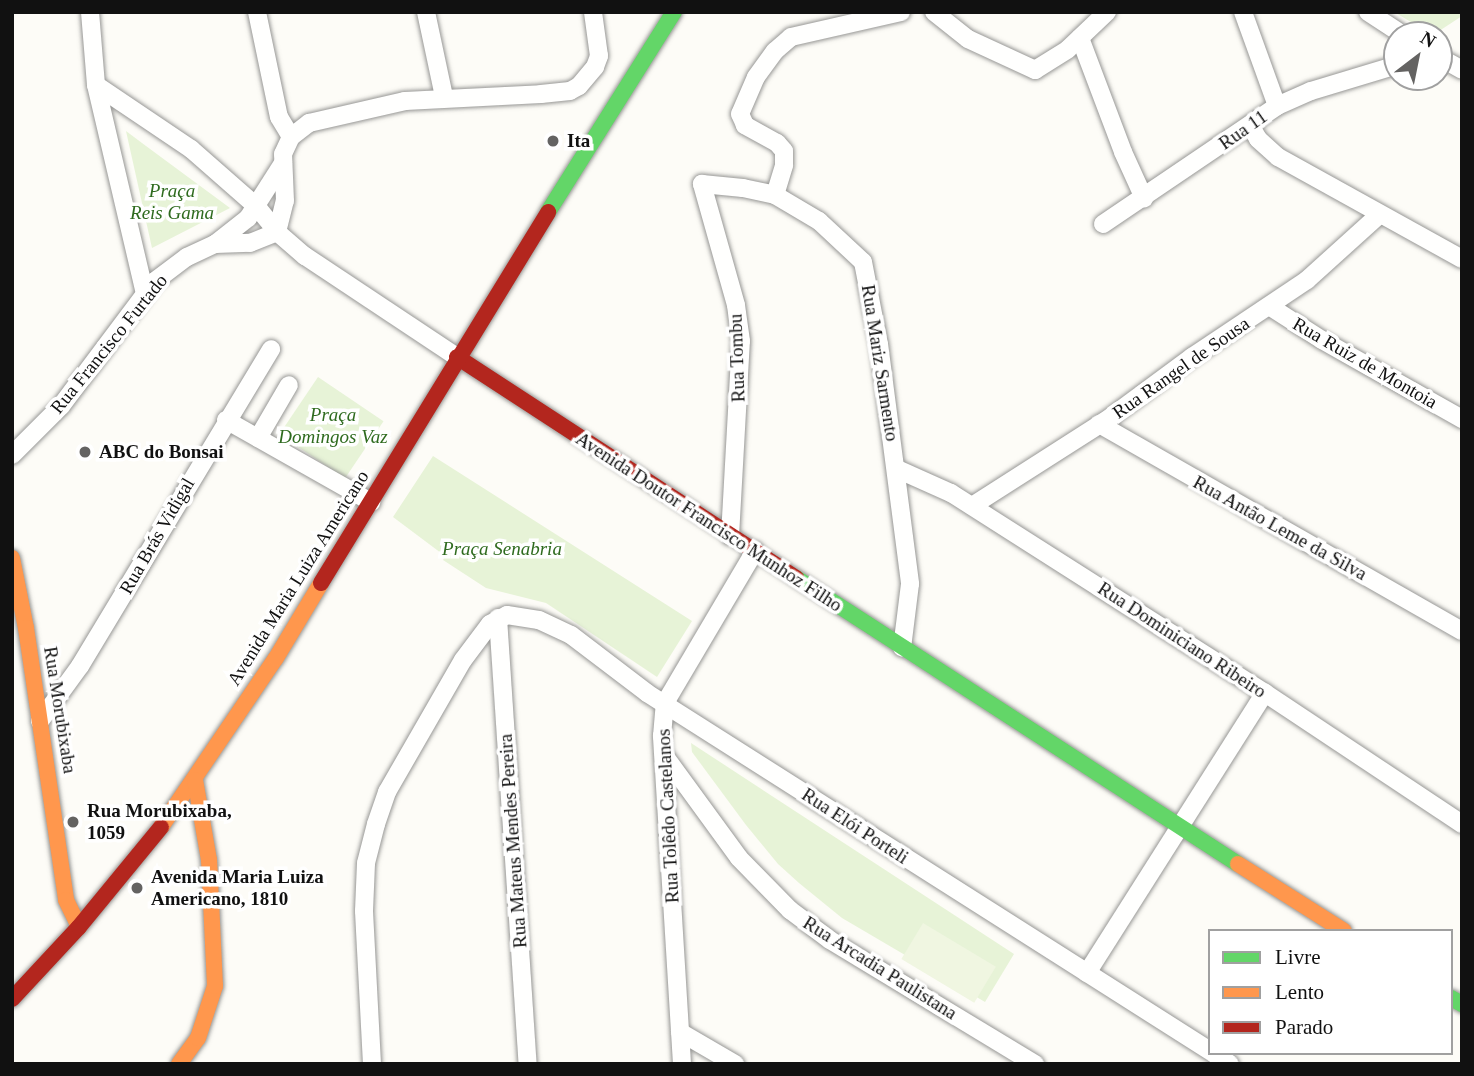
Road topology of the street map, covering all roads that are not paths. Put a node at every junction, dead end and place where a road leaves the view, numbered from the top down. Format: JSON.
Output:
{"nodes":[{"id":1,"x":90,"y":12,"type":"edge"},
{"id":2,"x":257,"y":12,"type":"edge"},
{"id":3,"x":426,"y":12,"type":"edge"},
{"id":4,"x":593,"y":12,"type":"edge"},
{"id":5,"x":674,"y":12,"type":"edge"},
{"id":6,"x":901,"y":12,"type":"edge"},
{"id":7,"x":934,"y":12,"type":"edge"},
{"id":8,"x":1107,"y":12,"type":"edge"},
{"id":9,"x":1243,"y":12,"type":"edge"},
{"id":10,"x":1368,"y":12,"type":"edge"},
{"id":11,"x":1383,"y":22,"type":"edge"},
{"id":12,"x":1080,"y":38,"type":"junction"},
{"id":13,"x":1383,"y":69,"type":"edge"},
{"id":14,"x":96,"y":85,"type":"junction"},
{"id":15,"x":444,"y":97,"type":"junction"},
{"id":16,"x":1277,"y":106,"type":"junction"},
{"id":17,"x":1250,"y":125,"type":"junction"},
{"id":18,"x":291,"y":136,"type":"junction"},
{"id":19,"x":283,"y":163,"type":"junction"},
{"id":20,"x":702,"y":184,"type":"joint"},
{"id":21,"x":775,"y":195,"type":"junction"},
{"id":22,"x":1144,"y":198,"type":"junction"},
{"id":23,"x":257,"y":207,"type":"junction"},
{"id":24,"x":1380,"y":214,"type":"junction"},
{"id":25,"x":1103,"y":225,"type":"dead end"},
{"id":26,"x":277,"y":232,"type":"junction"},
{"id":27,"x":215,"y":244,"type":"junction"},
{"id":28,"x":1462,"y":259,"type":"edge"},
{"id":29,"x":145,"y":294,"type":"junction"},
{"id":30,"x":1269,"y":306,"type":"junction"},
{"id":31,"x":271,"y":349,"type":"dead end"},
{"id":32,"x":457,"y":357,"type":"junction"},
{"id":33,"x":289,"y":384,"type":"dead end"},
{"id":34,"x":1462,"y":419,"type":"edge"},
{"id":35,"x":226,"y":420,"type":"junction"},
{"id":36,"x":1099,"y":424,"type":"junction"},
{"id":37,"x":258,"y":438,"type":"junction"},
{"id":38,"x":12,"y":455,"type":"edge"},
{"id":39,"x":897,"y":469,"type":"junction"},
{"id":40,"x":370,"y":502,"type":"junction"},
{"id":41,"x":972,"y":506,"type":"junction"},
{"id":42,"x":730,"y":536,"type":"junction"},
{"id":43,"x":755,"y":551,"type":"junction"},
{"id":44,"x":12,"y":558,"type":"edge"},
{"id":45,"x":499,"y":618,"type":"junction"},
{"id":46,"x":19,"y":629,"type":"edge"},
{"id":47,"x":1462,"y":631,"type":"edge"},
{"id":48,"x":902,"y":648,"type":"junction"},
{"id":49,"x":1265,"y":693,"type":"junction"},
{"id":50,"x":665,"y":703,"type":"junction"},
{"id":51,"x":40,"y":721,"type":"junction"},
{"id":52,"x":664,"y":755,"type":"junction"},
{"id":53,"x":195,"y":780,"type":"junction"},
{"id":54,"x":179,"y":804,"type":"junction"},
{"id":55,"x":202,"y":822,"type":"junction"},
{"id":56,"x":1462,"y":824,"type":"edge"},
{"id":57,"x":1178,"y":826,"type":"junction"},
{"id":58,"x":63,"y":870,"type":"junction"},
{"id":59,"x":100,"y":902,"type":"junction"},
{"id":60,"x":79,"y":927,"type":"junction"},
{"id":61,"x":1341,"y":929,"type":"edge"},
{"id":62,"x":1087,"y":973,"type":"junction"},
{"id":63,"x":12,"y":999,"type":"edge"},
{"id":64,"x":680,"y":1032,"type":"junction"},
{"id":65,"x":1208,"y":1050,"type":"edge"},
{"id":66,"x":179,"y":1064,"type":"edge"},
{"id":67,"x":372,"y":1064,"type":"edge"},
{"id":68,"x":528,"y":1064,"type":"edge"},
{"id":69,"x":682,"y":1064,"type":"edge"},
{"id":70,"x":735,"y":1064,"type":"edge"},
{"id":71,"x":1035,"y":1064,"type":"edge"}],
"edges":[{"from":1,"to":14,"type":"street"},
{"from":2,"to":18,"type":"street"},
{"from":3,"to":15,"type":"street"},
{"from":4,"to":15,"type":"street"},
{"from":5,"to":32,"type":"street","name":"Avenida Maria Luiza Americano"},
{"from":6,"to":21,"type":"street"},
{"from":7,"to":12,"type":"street"},
{"from":8,"to":12,"type":"street"},
{"from":9,"to":16,"type":"street"},
{"from":10,"to":11,"type":"street"},
{"from":12,"to":22,"type":"street"},
{"from":13,"to":16,"type":"street","name":"Rua 11"},
{"from":14,"to":23,"type":"street","name":"Avenida Doutor Francisco Munhoz Filho"},
{"from":14,"to":29,"type":"street"},
{"from":15,"to":18,"type":"street"},
{"from":16,"to":17,"type":"street","name":"Rua 11"},
{"from":17,"to":22,"type":"street","name":"Rua 11"},
{"from":17,"to":24,"type":"street"},
{"from":18,"to":19,"type":"street","name":"Rua Francisco Furtado"},
{"from":19,"to":23,"type":"street","name":"Rua Francisco Furtado"},
{"from":19,"to":26,"type":"street","name":"Rua Francisco Furtado"},
{"from":20,"to":21,"type":"street","name":"Rua Mariz Sarmento"},
{"from":20,"to":42,"type":"street","name":"Rua Tombu"},
{"from":21,"to":39,"type":"street","name":"Rua Mariz Sarmento"},
{"from":22,"to":25,"type":"street","name":"Rua 11"},
{"from":23,"to":26,"type":"street","name":"Avenida Doutor Francisco Munhoz Filho"},
{"from":23,"to":27,"type":"street","name":"Rua Francisco Furtado"},
{"from":24,"to":28,"type":"street"},
{"from":24,"to":30,"type":"street","name":"Rua Rangel de Sousa"},
{"from":26,"to":27,"type":"street","name":"Rua Francisco Furtado"},
{"from":26,"to":32,"type":"street","name":"Avenida Doutor Francisco Munhoz Filho"},
{"from":27,"to":29,"type":"street","name":"Rua Francisco Furtado"},
{"from":29,"to":38,"type":"street","name":"Rua Francisco Furtado"},
{"from":30,"to":34,"type":"street","name":"Rua Ruiz de Montoia"},
{"from":30,"to":36,"type":"street","name":"Rua Rangel de Sousa"},
{"from":31,"to":35,"type":"street","name":"Rua Brás Vidigal"},
{"from":32,"to":40,"type":"street","name":"Avenida Maria Luiza Americano"},
{"from":32,"to":42,"type":"street","name":"Avenida Doutor Francisco Munhoz Filho"},
{"from":33,"to":37,"type":"street"},
{"from":35,"to":37,"type":"street"},
{"from":35,"to":51,"type":"street","name":"Rua Brás Vidigal"},
{"from":36,"to":41,"type":"street","name":"Rua Rangel de Sousa"},
{"from":36,"to":47,"type":"street","name":"Rua Antão Leme da Silva"},
{"from":37,"to":40,"type":"street"},
{"from":39,"to":41,"type":"street","name":"Rua Dominiciano Ribeiro"},
{"from":39,"to":48,"type":"street","name":"Rua Mariz Sarmento"},
{"from":40,"to":53,"type":"street","name":"Avenida Maria Luiza Americano"},
{"from":41,"to":49,"type":"street","name":"Rua Dominiciano Ribeiro"},
{"from":42,"to":43,"type":"street","name":"Avenida Doutor Francisco Munhoz Filho"},
{"from":43,"to":48,"type":"street","name":"Avenida Doutor Francisco Munhoz Filho"},
{"from":43,"to":50,"type":"street","name":"Rua Tolêdo Castelanos"},
{"from":44,"to":46,"type":"street","name":"Rua Morubixaba"},
{"from":45,"to":50,"type":"street","name":"Rua Elói Porteli"},
{"from":45,"to":67,"type":"street"},
{"from":45,"to":68,"type":"street","name":"Rua Mateus Mendes Pereira"},
{"from":46,"to":51,"type":"street","name":"Rua Morubixaba"},
{"from":48,"to":57,"type":"street","name":"Avenida Doutor Francisco Munhoz Filho"},
{"from":49,"to":56,"type":"street","name":"Rua Dominiciano Ribeiro"},
{"from":49,"to":57,"type":"street"},
{"from":50,"to":52,"type":"street","name":"Rua Tolêdo Castelanos"},
{"from":50,"to":62,"type":"street","name":"Rua Elói Porteli"},
{"from":51,"to":58,"type":"street","name":"Rua Morubixaba"},
{"from":52,"to":64,"type":"street","name":"Rua Tolêdo Castelanos"},
{"from":52,"to":71,"type":"street","name":"Rua Arcadia Paulistana"},
{"from":53,"to":54,"type":"street","name":"Avenida Maria Luiza Americano"},
{"from":53,"to":55,"type":"street"},
{"from":54,"to":55,"type":"street"},
{"from":54,"to":59,"type":"street","name":"Avenida Maria Luiza Americano"},
{"from":55,"to":66,"type":"street"},
{"from":57,"to":61,"type":"street","name":"Avenida Doutor Francisco Munhoz Filho"},
{"from":57,"to":62,"type":"street"},
{"from":58,"to":59,"type":"street"},
{"from":58,"to":60,"type":"street","name":"Rua Morubixaba"},
{"from":59,"to":60,"type":"street","name":"Avenida Maria Luiza Americano"},
{"from":60,"to":63,"type":"street","name":"Avenida Maria Luiza Americano"},
{"from":62,"to":65,"type":"street","name":"Rua Elói Porteli"},
{"from":64,"to":69,"type":"street","name":"Rua Tolêdo Castelanos"},
{"from":64,"to":70,"type":"street"}]}
